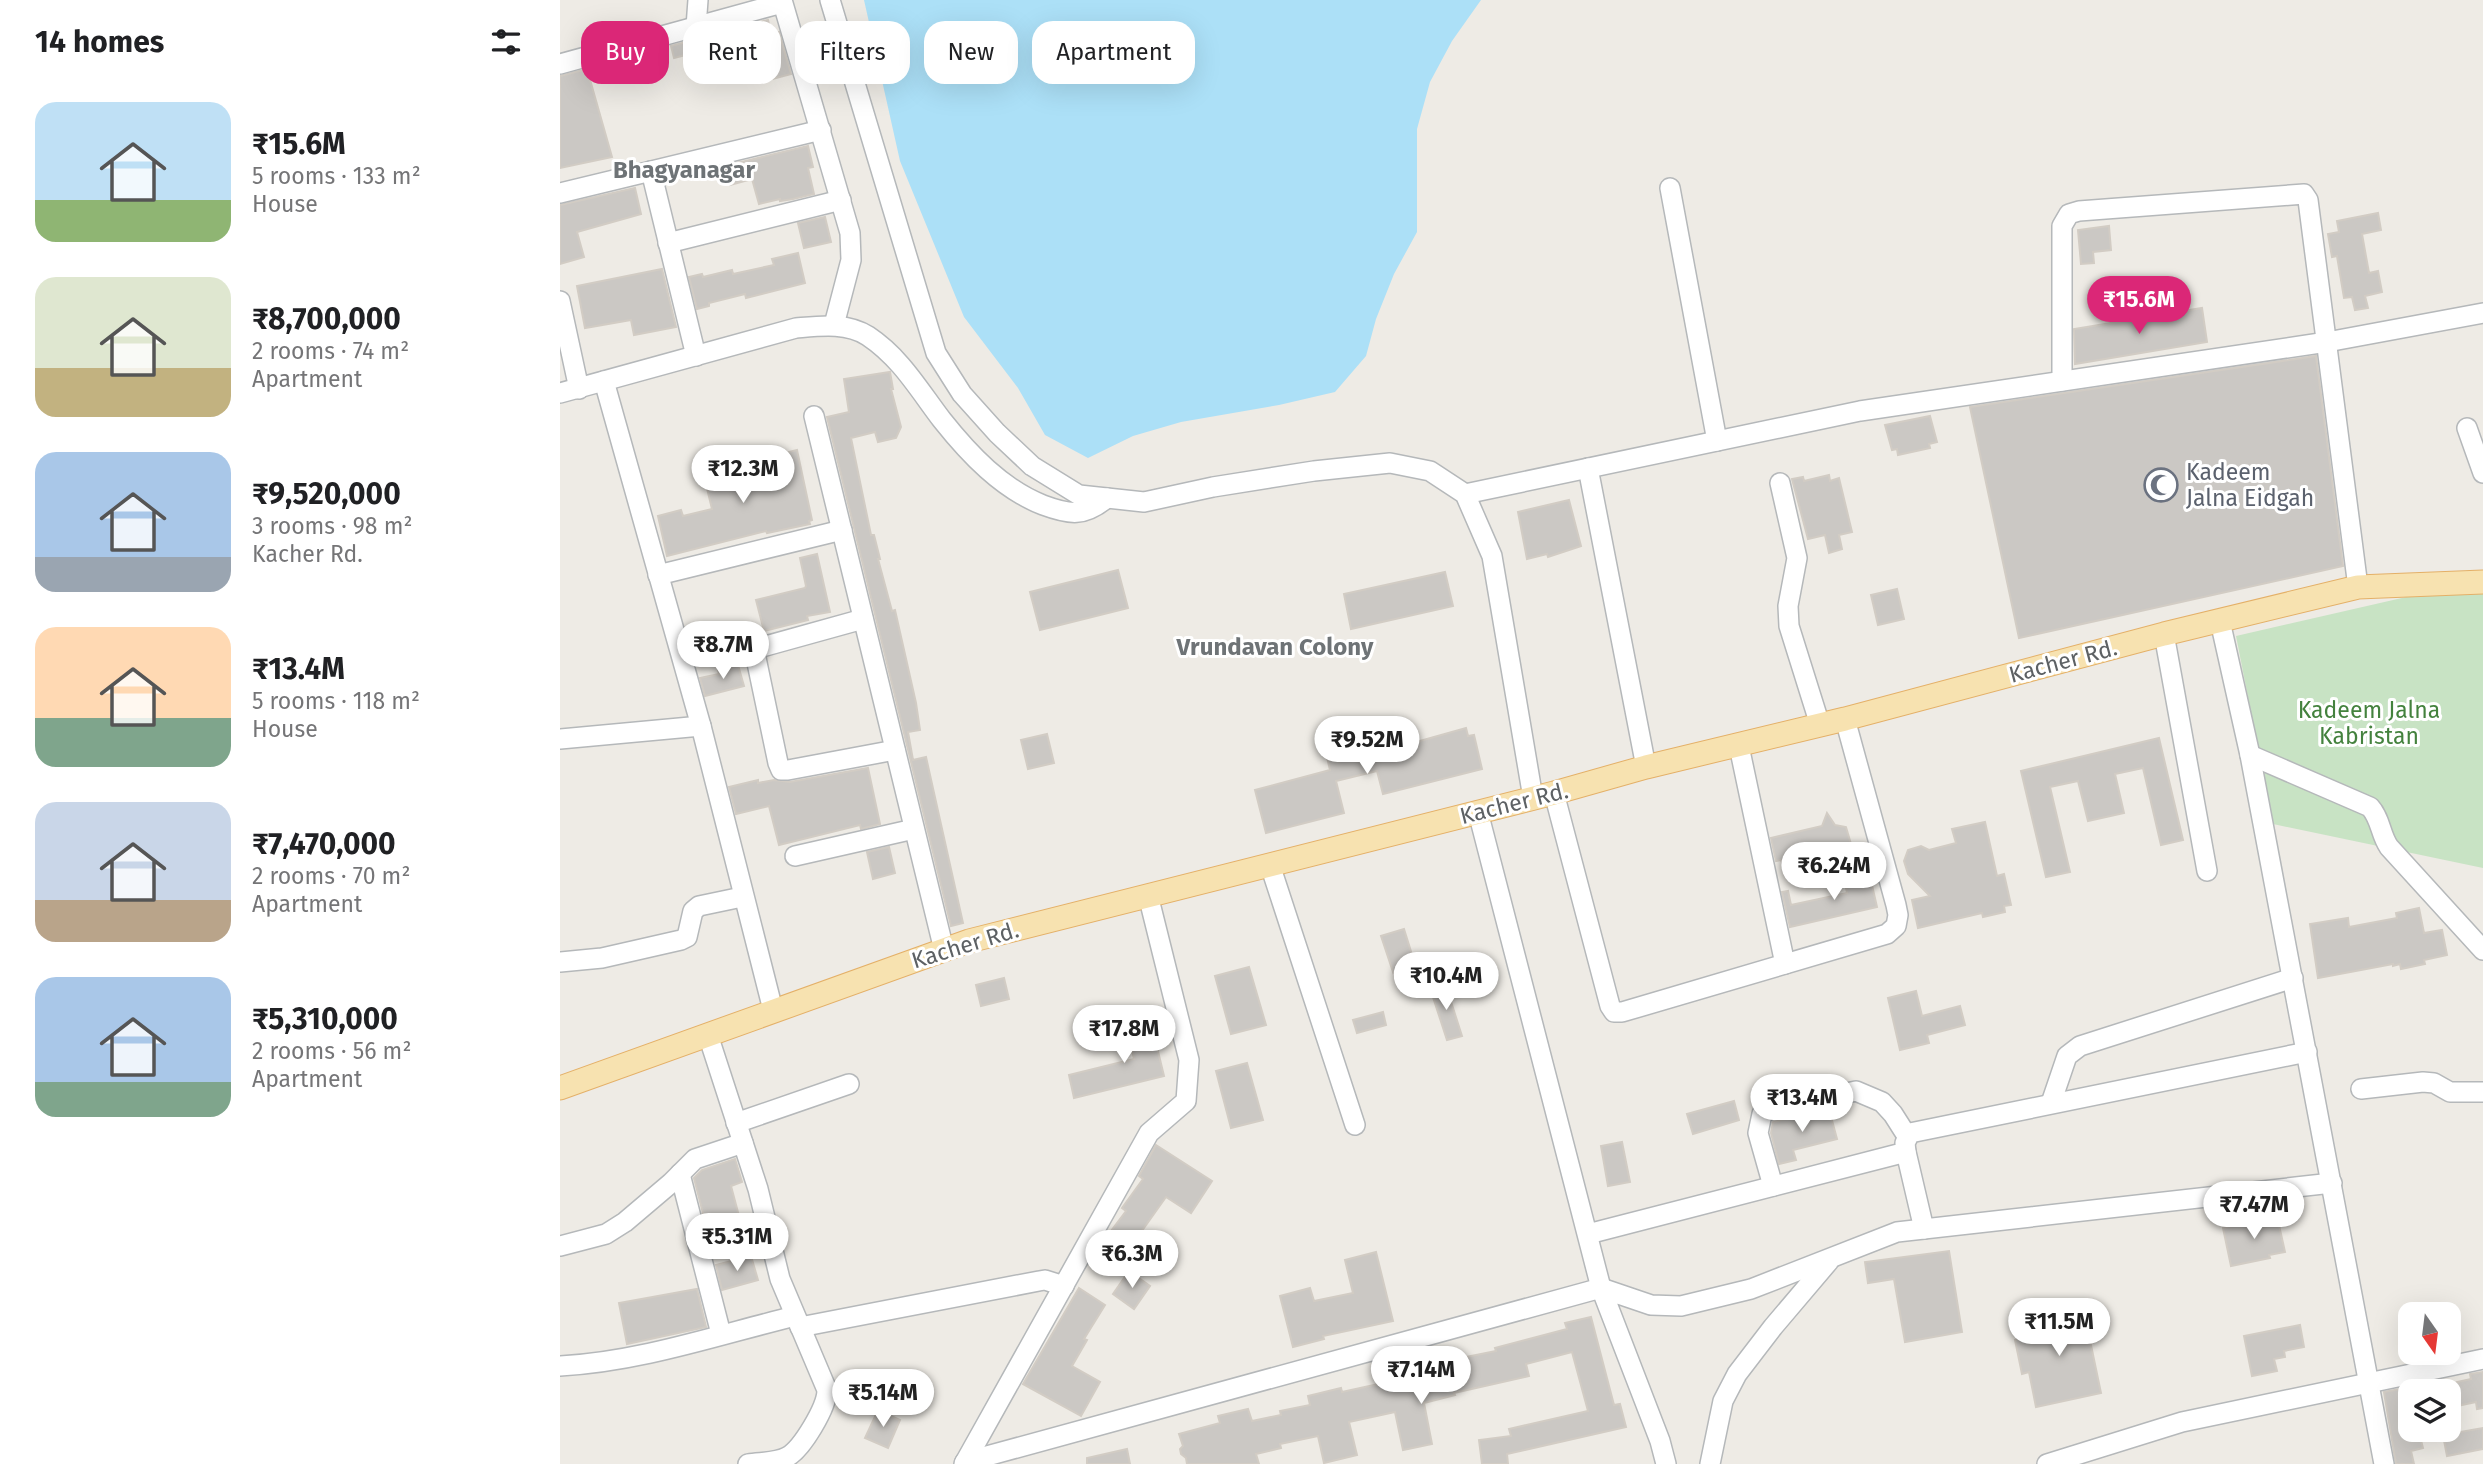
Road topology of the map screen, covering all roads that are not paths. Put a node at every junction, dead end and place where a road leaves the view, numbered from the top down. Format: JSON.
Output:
{"nodes":[{"id":1,"x":698,"y":0,"type":"edge"},
{"id":2,"x":830,"y":0,"type":"edge"},
{"id":3,"x":782,"y":1,"type":"edge"},
{"id":4,"x":696,"y":21,"type":"edge"},
{"id":5,"x":716,"y":21,"type":"edge"},
{"id":6,"x":683,"y":31,"type":"edge"},
{"id":7,"x":560,"y":64,"type":"edge"},
{"id":8,"x":821,"y":130,"type":"junction"},
{"id":9,"x":651,"y":171,"type":"junction"},
{"id":10,"x":1670,"y":188,"type":"dead end"},
{"id":11,"x":560,"y":193,"type":"edge"},
{"id":12,"x":841,"y":201,"type":"junction"},
{"id":13,"x":668,"y":243,"type":"junction"},
{"id":14,"x":560,"y":301,"type":"edge"},
{"id":15,"x":2483,"y":313,"type":"edge"},
{"id":16,"x":834,"y":325,"type":"junction"},
{"id":17,"x":2327,"y":342,"type":"junction"},
{"id":18,"x":696,"y":356,"type":"junction"},
{"id":19,"x":604,"y":381,"type":"junction"},
{"id":20,"x":2062,"y":381,"type":"junction"},
{"id":21,"x":570,"y":391,"type":"edge"},
{"id":22,"x":814,"y":416,"type":"dead end"},
{"id":23,"x":2468,"y":428,"type":"dead end"},
{"id":24,"x":1717,"y":441,"type":"junction"},
{"id":25,"x":1587,"y":468,"type":"junction"},
{"id":26,"x":2483,"y":473,"type":"edge"},
{"id":27,"x":1780,"y":484,"type":"dead end"},
{"id":28,"x":1465,"y":494,"type":"junction"},
{"id":29,"x":1107,"y":498,"type":"junction"},
{"id":30,"x":842,"y":530,"type":"junction"},
{"id":31,"x":659,"y":575,"type":"junction"},
{"id":32,"x":2483,"y":582,"type":"edge"},
{"id":33,"x":2358,"y":587,"type":"junction"},
{"id":34,"x":863,"y":619,"type":"junction"},
{"id":35,"x":2220,"y":621,"type":"junction"},
{"id":36,"x":2164,"y":634,"type":"junction"},
{"id":37,"x":1844,"y":719,"type":"junction"},
{"id":38,"x":701,"y":726,"type":"junction"},
{"id":39,"x":1820,"y":726,"type":"junction"},
{"id":40,"x":560,"y":739,"type":"edge"},
{"id":41,"x":1739,"y":746,"type":"junction"},
{"id":42,"x":895,"y":750,"type":"junction"},
{"id":43,"x":2250,"y":755,"type":"junction"},
{"id":44,"x":1646,"y":767,"type":"junction"},
{"id":45,"x":1544,"y":795,"type":"junction"},
{"id":46,"x":1478,"y":812,"type":"junction"},
{"id":47,"x":914,"y":829,"type":"junction"},
{"id":48,"x":795,"y":856,"type":"dead end"},
{"id":49,"x":1270,"y":865,"type":"junction"},
{"id":50,"x":2207,"y":871,"type":"dead end"},
{"id":51,"x":1148,"y":895,"type":"junction"},
{"id":52,"x":743,"y":897,"type":"junction"},
{"id":53,"x":944,"y":950,"type":"junction"},
{"id":54,"x":2483,"y":950,"type":"edge"},
{"id":55,"x":560,"y":962,"type":"edge"},
{"id":56,"x":1785,"y":964,"type":"junction"},
{"id":57,"x":2293,"y":978,"type":"junction"},
{"id":58,"x":772,"y":1010,"type":"junction"},
{"id":59,"x":708,"y":1035,"type":"junction"},
{"id":60,"x":2307,"y":1052,"type":"junction"},
{"id":61,"x":849,"y":1084,"type":"dead end"},
{"id":62,"x":560,"y":1088,"type":"edge"},
{"id":63,"x":2361,"y":1089,"type":"dead end"},
{"id":64,"x":2483,"y":1092,"type":"edge"},
{"id":65,"x":2051,"y":1103,"type":"junction"},
{"id":66,"x":737,"y":1123,"type":"junction"},
{"id":67,"x":1354,"y":1125,"type":"dead end"},
{"id":68,"x":743,"y":1143,"type":"junction"},
{"id":69,"x":1906,"y":1144,"type":"junction"},
{"id":70,"x":680,"y":1174,"type":"junction"},
{"id":71,"x":2332,"y":1183,"type":"junction"},
{"id":72,"x":1773,"y":1186,"type":"junction"},
{"id":73,"x":1924,"y":1229,"type":"junction"},
{"id":74,"x":1588,"y":1234,"type":"junction"},
{"id":75,"x":560,"y":1246,"type":"edge"},
{"id":76,"x":1832,"y":1258,"type":"junction"},
{"id":77,"x":1064,"y":1286,"type":"junction"},
{"id":78,"x":1601,"y":1288,"type":"junction"},
{"id":79,"x":798,"y":1322,"type":"junction"},
{"id":80,"x":721,"y":1334,"type":"junction"},
{"id":81,"x":2483,"y":1359,"type":"edge"},
{"id":82,"x":560,"y":1366,"type":"edge"},
{"id":83,"x":2370,"y":1383,"type":"junction"},
{"id":84,"x":964,"y":1463,"type":"edge"},
{"id":85,"x":748,"y":1464,"type":"edge"},
{"id":86,"x":1666,"y":1464,"type":"edge"},
{"id":87,"x":1710,"y":1464,"type":"edge"},
{"id":88,"x":2047,"y":1464,"type":"edge"},
{"id":89,"x":2384,"y":1464,"type":"edge"}],
"edges":[{"from":1,"to":4,"type":"street"},
{"from":2,"to":29,"type":"street"},
{"from":3,"to":5,"type":"street"},
{"from":3,"to":8,"type":"street"},
{"from":6,"to":7,"type":"street"},
{"from":8,"to":9,"type":"street"},
{"from":8,"to":12,"type":"street"},
{"from":9,"to":11,"type":"street"},
{"from":9,"to":13,"type":"street"},
{"from":10,"to":24,"type":"street"},
{"from":12,"to":13,"type":"street"},
{"from":12,"to":16,"type":"street"},
{"from":13,"to":18,"type":"street"},
{"from":14,"to":21,"type":"street"},
{"from":15,"to":17,"type":"street"},
{"from":16,"to":18,"type":"street"},
{"from":16,"to":29,"type":"street"},
{"from":17,"to":20,"type":"street"},
{"from":17,"to":20,"type":"street"},
{"from":17,"to":33,"type":"street"},
{"from":18,"to":19,"type":"street"},
{"from":19,"to":21,"type":"street"},
{"from":19,"to":31,"type":"street"},
{"from":20,"to":24,"type":"street"},
{"from":22,"to":30,"type":"street"},
{"from":23,"to":26,"type":"street"},
{"from":24,"to":25,"type":"street"},
{"from":25,"to":28,"type":"street"},
{"from":25,"to":44,"type":"street"},
{"from":27,"to":39,"type":"street"},
{"from":28,"to":29,"type":"street"},
{"from":28,"to":45,"type":"street"},
{"from":30,"to":31,"type":"street"},
{"from":30,"to":34,"type":"street"},
{"from":31,"to":38,"type":"street"},
{"from":32,"to":33,"type":"main road","name":"Kacher Rd."},
{"from":33,"to":35,"type":"main road","name":"Kacher Rd."},
{"from":34,"to":42,"type":"street"},
{"from":34,"to":42,"type":"street"},
{"from":35,"to":36,"type":"main road","name":"Kacher Rd."},
{"from":35,"to":43,"type":"street"},
{"from":36,"to":37,"type":"main road","name":"Kacher Rd."},
{"from":36,"to":50,"type":"street"},
{"from":37,"to":39,"type":"main road","name":"Kacher Rd."},
{"from":37,"to":56,"type":"street"},
{"from":38,"to":40,"type":"street"},
{"from":38,"to":52,"type":"street"},
{"from":39,"to":41,"type":"main road","name":"Kacher Rd."},
{"from":41,"to":44,"type":"main road","name":"Kacher Rd."},
{"from":41,"to":56,"type":"street"},
{"from":42,"to":47,"type":"street"},
{"from":43,"to":54,"type":"street"},
{"from":43,"to":57,"type":"street"},
{"from":44,"to":45,"type":"main road","name":"Kacher Rd."},
{"from":45,"to":46,"type":"main road","name":"Kacher Rd."},
{"from":45,"to":56,"type":"street"},
{"from":46,"to":49,"type":"main road","name":"Kacher Rd."},
{"from":46,"to":74,"type":"street"},
{"from":47,"to":48,"type":"street"},
{"from":47,"to":53,"type":"street"},
{"from":49,"to":51,"type":"main road","name":"Kacher Rd."},
{"from":49,"to":67,"type":"street"},
{"from":51,"to":53,"type":"main road","name":"Kacher Rd."},
{"from":51,"to":77,"type":"street"},
{"from":52,"to":55,"type":"street"},
{"from":52,"to":58,"type":"street"},
{"from":53,"to":58,"type":"main road","name":"Kacher Rd."},
{"from":57,"to":60,"type":"street"},
{"from":57,"to":65,"type":"street"},
{"from":58,"to":59,"type":"main road","name":"Kacher Rd."},
{"from":59,"to":62,"type":"main road","name":"Kacher Rd."},
{"from":59,"to":66,"type":"street"},
{"from":60,"to":65,"type":"street"},
{"from":60,"to":71,"type":"street"},
{"from":61,"to":66,"type":"street"},
{"from":63,"to":64,"type":"street"},
{"from":65,"to":69,"type":"street"},
{"from":66,"to":68,"type":"street"},
{"from":68,"to":70,"type":"street"},
{"from":68,"to":79,"type":"street"},
{"from":69,"to":72,"type":"street"},
{"from":69,"to":72,"type":"street"},
{"from":69,"to":73,"type":"street"},
{"from":70,"to":75,"type":"street"},
{"from":70,"to":80,"type":"street"},
{"from":71,"to":73,"type":"street"},
{"from":71,"to":83,"type":"street"},
{"from":72,"to":74,"type":"street"},
{"from":73,"to":76,"type":"street"},
{"from":74,"to":78,"type":"street"},
{"from":76,"to":78,"type":"street"},
{"from":76,"to":87,"type":"street"},
{"from":77,"to":79,"type":"street"},
{"from":77,"to":84,"type":"street"},
{"from":78,"to":84,"type":"street"},
{"from":78,"to":86,"type":"street"},
{"from":79,"to":80,"type":"street"},
{"from":79,"to":85,"type":"street"},
{"from":80,"to":82,"type":"street"},
{"from":81,"to":83,"type":"street"},
{"from":83,"to":88,"type":"street"},
{"from":83,"to":89,"type":"street"}]}
